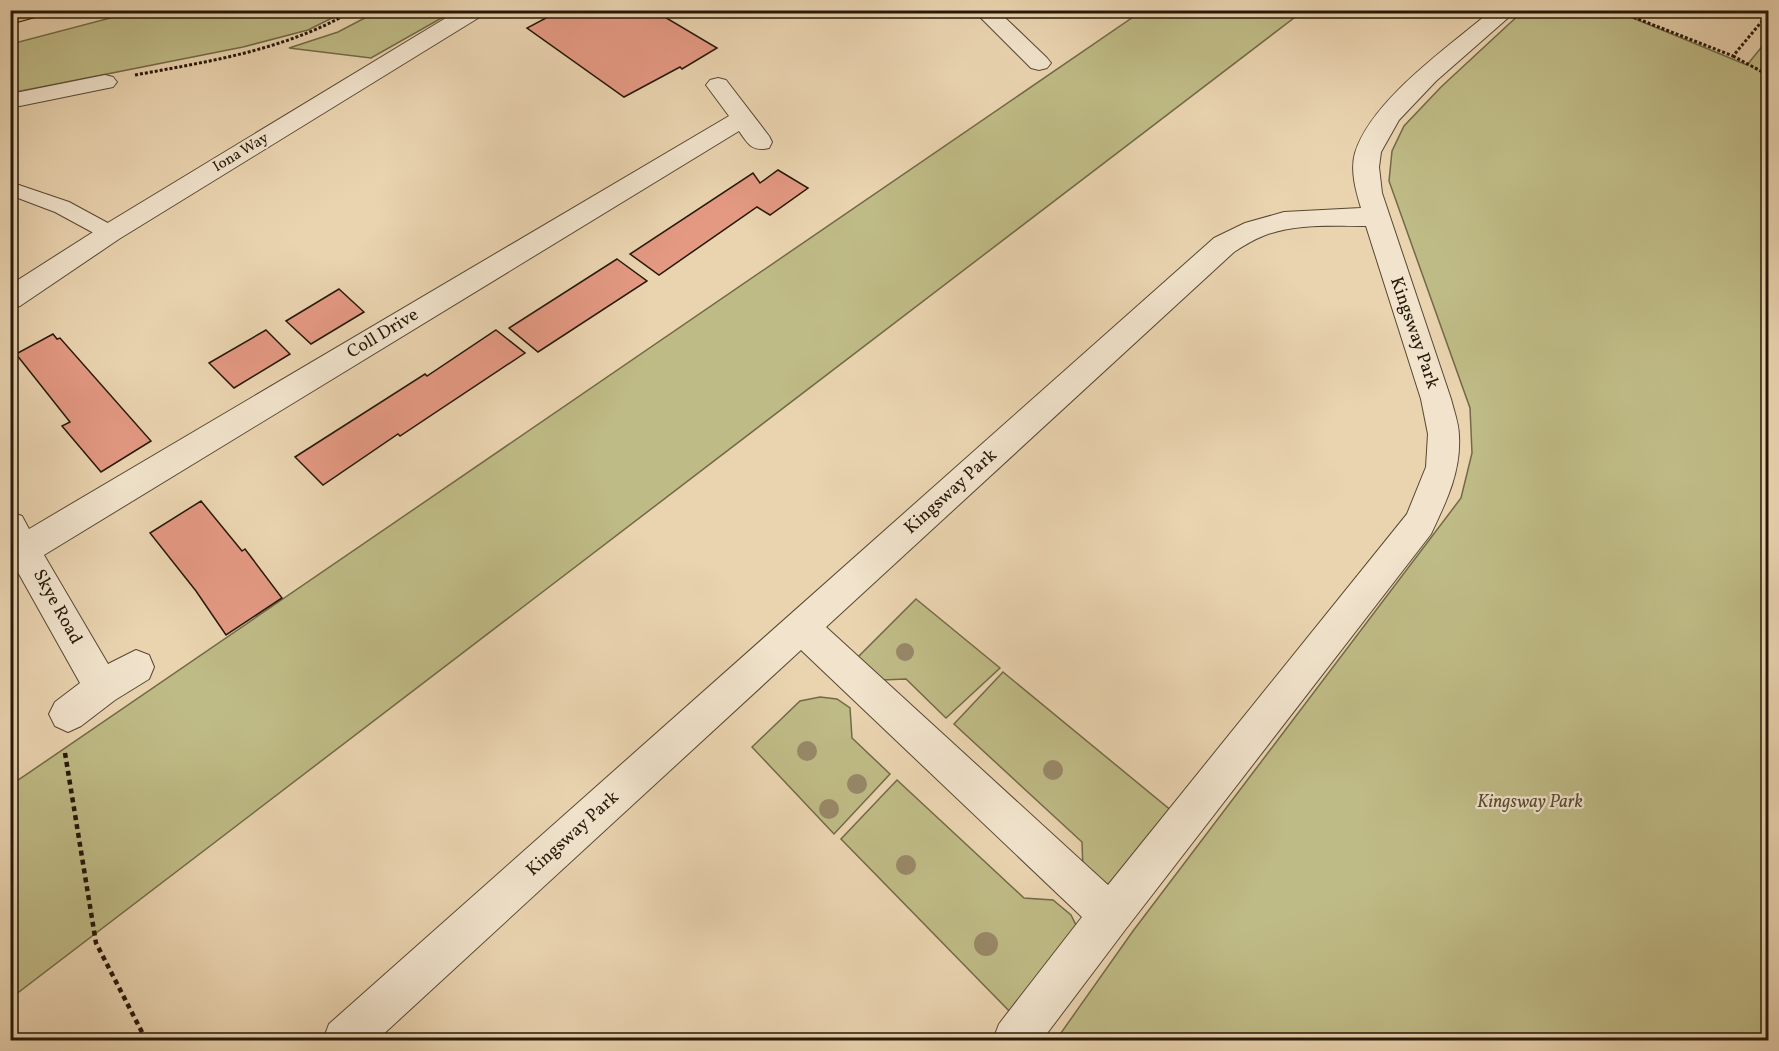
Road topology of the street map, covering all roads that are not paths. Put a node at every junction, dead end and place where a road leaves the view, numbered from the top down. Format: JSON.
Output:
{"nodes":[{"id":1,"x":34,"y":10,"type":"edge"},
{"id":2,"x":475,"y":10,"type":"edge"},
{"id":3,"x":984,"y":10,"type":"edge"},
{"id":4,"x":1506,"y":10,"type":"edge"},
{"id":5,"x":10,"y":17,"type":"edge"},
{"id":6,"x":1039,"y":63,"type":"dead end"},
{"id":7,"x":105,"y":82,"type":"road end"},
{"id":8,"x":718,"y":85,"type":"dead end"},
{"id":9,"x":10,"y":101,"type":"edge"},
{"id":10,"x":742,"y":118,"type":"junction"},
{"id":11,"x":760,"y":142,"type":"dead end"},
{"id":12,"x":10,"y":188,"type":"edge"},
{"id":13,"x":1376,"y":217,"type":"junction"},
{"id":14,"x":110,"y":232,"type":"junction"},
{"id":15,"x":10,"y":299,"type":"edge"},
{"id":16,"x":18,"y":538,"type":"edge"},
{"id":17,"x":801,"y":627,"type":"junction"},
{"id":18,"x":136,"y":668,"type":"dead end"},
{"id":19,"x":102,"y":688,"type":"junction"},
{"id":20,"x":68,"y":714,"type":"road end"},
{"id":21,"x":1110,"y":915,"type":"junction"},
{"id":22,"x":345,"y":1041,"type":"edge"},
{"id":23,"x":1015,"y":1041,"type":"edge"}],
"edges":[{"from":1,"to":5,"type":"highway"},
{"from":2,"to":14,"type":"street","name":"Iona Way"},
{"from":3,"to":6,"type":"street"},
{"from":4,"to":13,"type":"street","name":"Kingsway Park"},
{"from":7,"to":9,"type":"street"},
{"from":8,"to":10,"type":"street"},
{"from":10,"to":11,"type":"street"},
{"from":10,"to":16,"type":"street","name":"Coll Drive"},
{"from":12,"to":14,"type":"lane"},
{"from":13,"to":17,"type":"street","name":"Kingsway Park"},
{"from":13,"to":21,"type":"street","name":"Kingsway Park"},
{"from":14,"to":15,"type":"street","name":"Iona Way"},
{"from":16,"to":19,"type":"street","name":"Skye Road"},
{"from":17,"to":21,"type":"street"},
{"from":17,"to":22,"type":"street","name":"Kingsway Park"},
{"from":18,"to":19,"type":"street"},
{"from":19,"to":20,"type":"street"},
{"from":21,"to":23,"type":"street","name":"Kingsway Park"}]}
